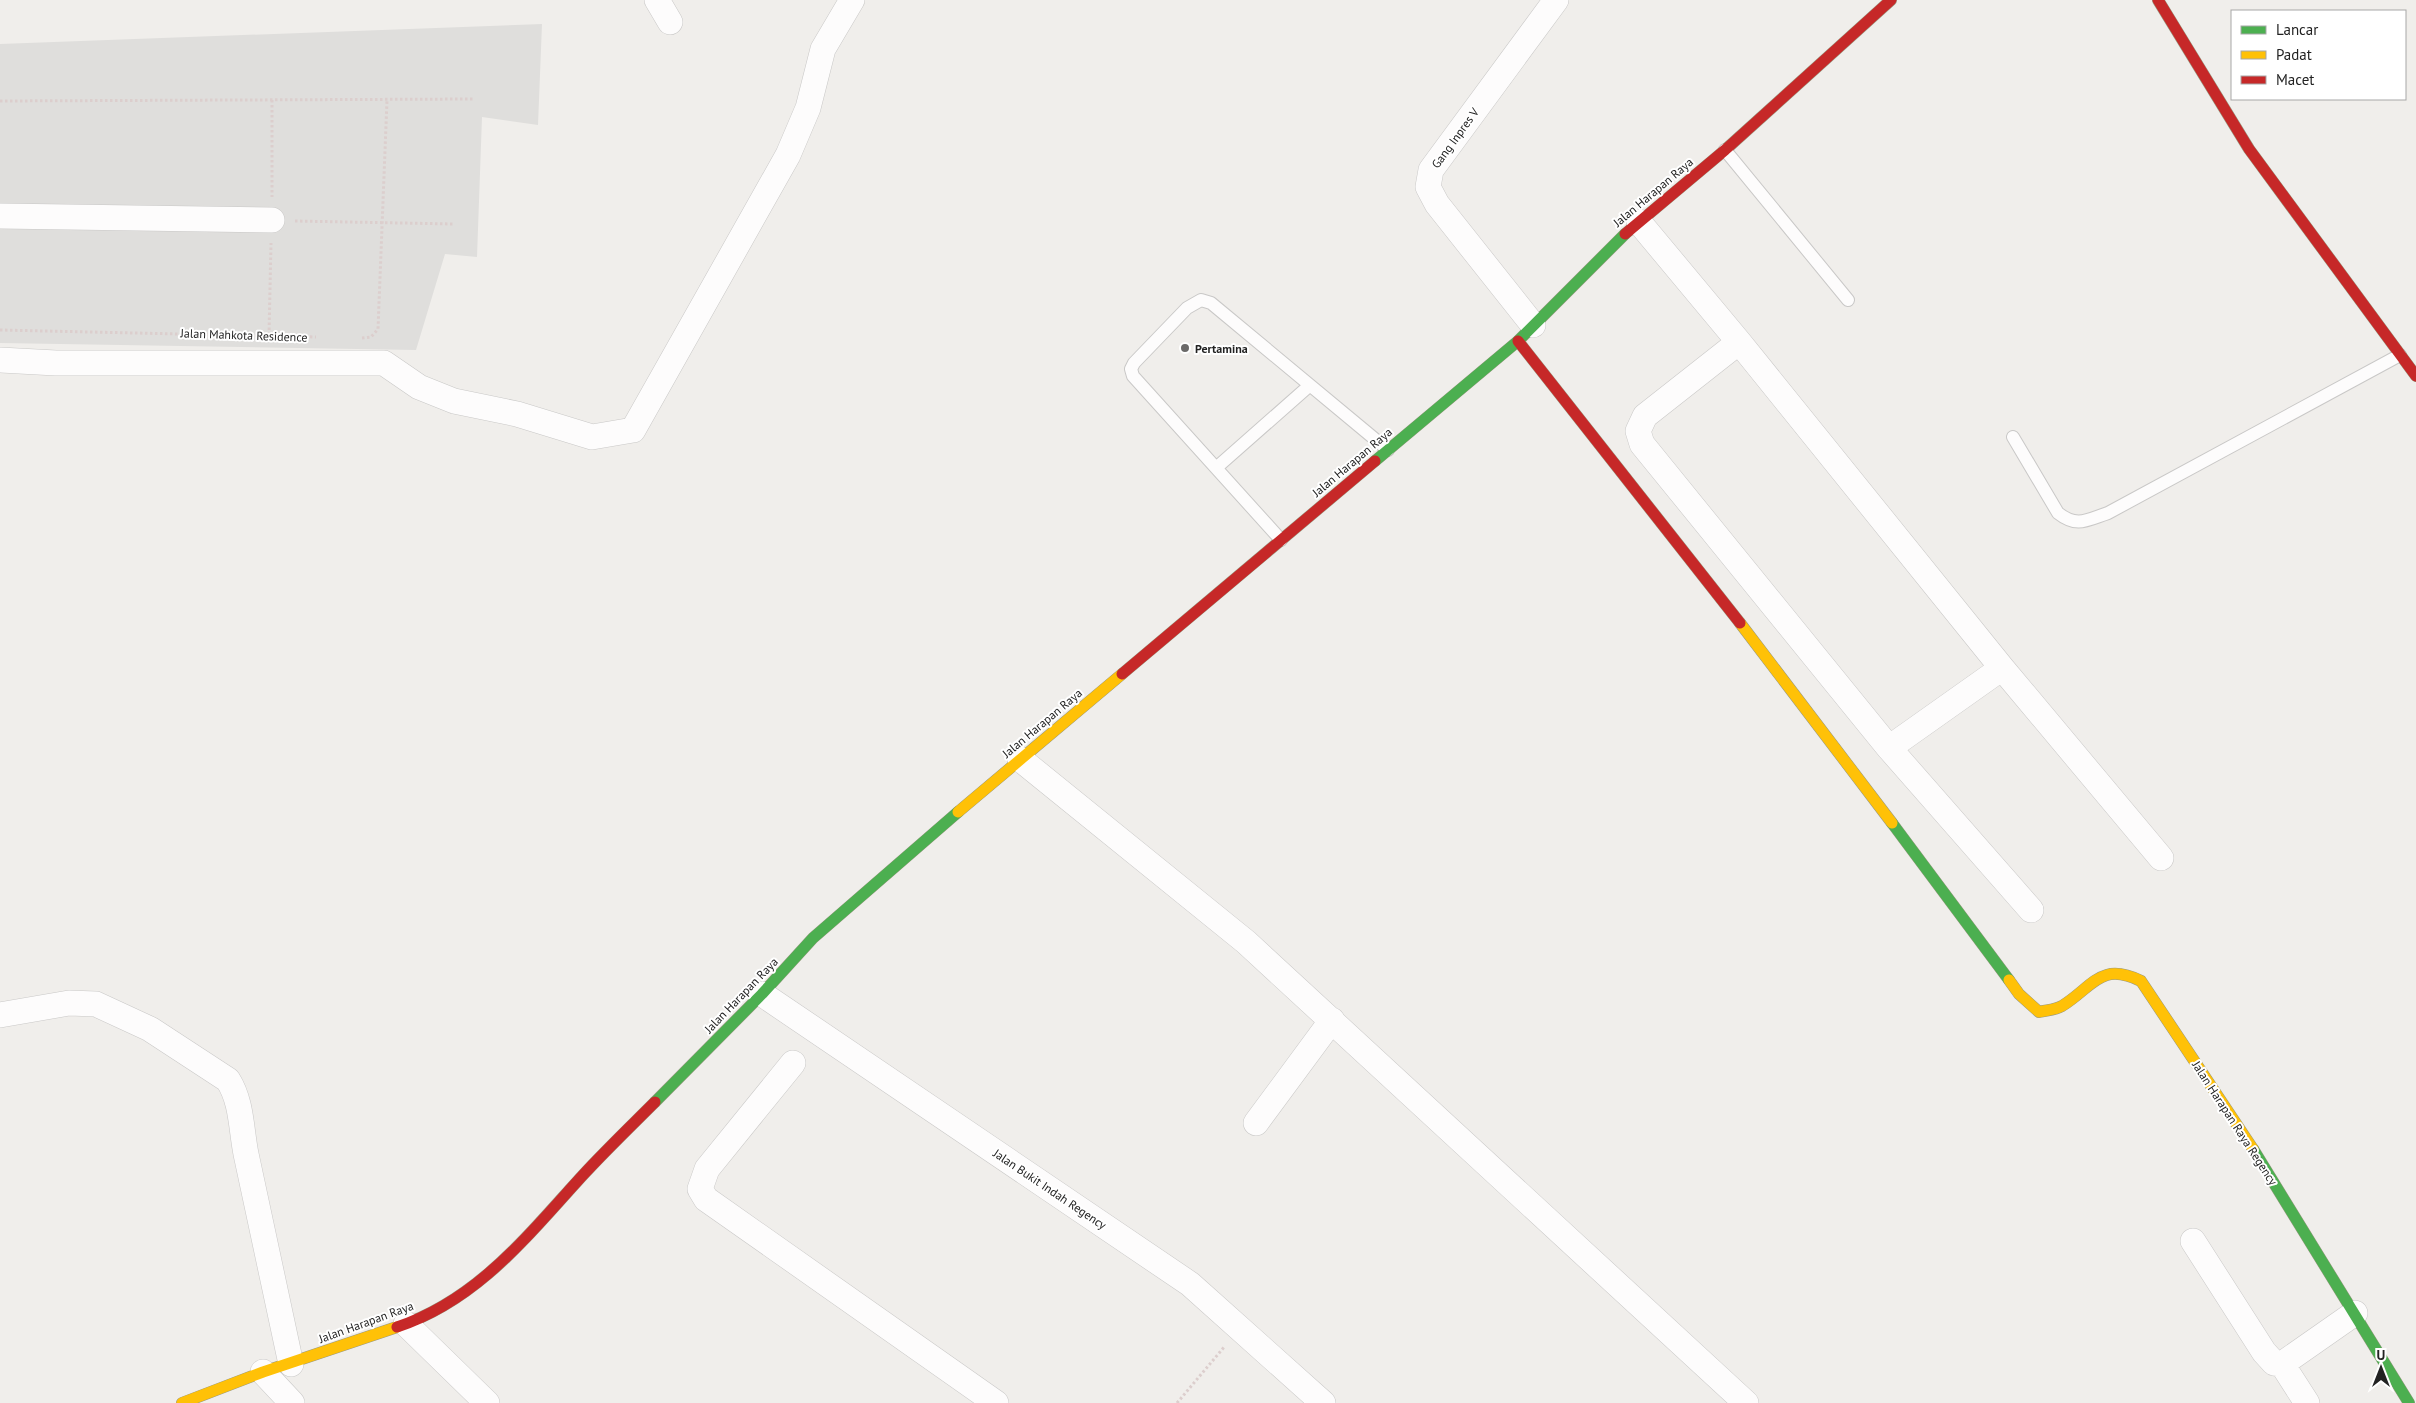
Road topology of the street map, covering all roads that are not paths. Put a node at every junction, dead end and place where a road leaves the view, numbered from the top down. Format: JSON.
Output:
{"nodes":[{"id":1,"x":657,"y":0,"type":"edge"},
{"id":2,"x":852,"y":0,"type":"edge"},
{"id":3,"x":1556,"y":0,"type":"edge"},
{"id":4,"x":1891,"y":0,"type":"edge"},
{"id":5,"x":2158,"y":0,"type":"edge"},
{"id":6,"x":670,"y":22,"type":"dead end"},
{"id":7,"x":1725,"y":150,"type":"junction"},
{"id":8,"x":0,"y":216,"type":"edge"},
{"id":9,"x":272,"y":220,"type":"road end"},
{"id":10,"x":1639,"y":222,"type":"junction"},
{"id":11,"x":1848,"y":300,"type":"dead end"},
{"id":12,"x":1526,"y":333,"type":"junction"},
{"id":13,"x":1740,"y":342,"type":"junction"},
{"id":14,"x":2400,"y":355,"type":"junction"},
{"id":15,"x":0,"y":360,"type":"edge"},
{"id":16,"x":2416,"y":376,"type":"edge"},
{"id":17,"x":1309,"y":386,"type":"junction"},
{"id":18,"x":2013,"y":437,"type":"dead end"},
{"id":19,"x":1388,"y":450,"type":"junction"},
{"id":20,"x":1216,"y":468,"type":"junction"},
{"id":21,"x":1281,"y":540,"type":"junction"},
{"id":22,"x":2002,"y":668,"type":"junction"},
{"id":23,"x":1889,"y":748,"type":"junction"},
{"id":24,"x":1020,"y":759,"type":"junction"},
{"id":25,"x":2160,"y":858,"type":"dead end"},
{"id":26,"x":2030,"y":910,"type":"dead end"},
{"id":27,"x":762,"y":994,"type":"junction"},
{"id":28,"x":0,"y":1016,"type":"edge"},
{"id":29,"x":1332,"y":1020,"type":"junction"},
{"id":30,"x":793,"y":1063,"type":"dead end"},
{"id":31,"x":1256,"y":1123,"type":"dead end"},
{"id":32,"x":2194,"y":1241,"type":"dead end"},
{"id":33,"x":2354,"y":1313,"type":"junction"},
{"id":34,"x":406,"y":1324,"type":"junction"},
{"id":35,"x":291,"y":1364,"type":"junction"},
{"id":36,"x":2282,"y":1364,"type":"junction"},
{"id":37,"x":263,"y":1372,"type":"junction"},
{"id":38,"x":182,"y":1403,"type":"edge"},
{"id":39,"x":292,"y":1403,"type":"edge"},
{"id":40,"x":487,"y":1403,"type":"edge"},
{"id":41,"x":996,"y":1403,"type":"edge"},
{"id":42,"x":1323,"y":1403,"type":"edge"},
{"id":43,"x":1746,"y":1403,"type":"edge"},
{"id":44,"x":2307,"y":1403,"type":"edge"},
{"id":45,"x":2409,"y":1403,"type":"edge"}],
"edges":[{"from":1,"to":6,"type":"street"},
{"from":2,"to":15,"type":"street"},
{"from":3,"to":12,"type":"street","name":"Gang Inpres V"},
{"from":4,"to":7,"type":"main road","name":"Jalan Harapan Raya"},
{"from":5,"to":14,"type":"main road"},
{"from":7,"to":10,"type":"main road","name":"Jalan Harapan Raya"},
{"from":7,"to":11,"type":"lane"},
{"from":8,"to":9,"type":"street"},
{"from":10,"to":12,"type":"main road","name":"Jalan Harapan Raya"},
{"from":10,"to":13,"type":"street"},
{"from":12,"to":19,"type":"main road","name":"Jalan Harapan Raya"},
{"from":12,"to":33,"type":"main road","name":"Jalan Harapan Raya Regency"},
{"from":13,"to":22,"type":"street"},
{"from":13,"to":23,"type":"street"},
{"from":14,"to":16,"type":"main road"},
{"from":14,"to":18,"type":"lane"},
{"from":17,"to":19,"type":"lane"},
{"from":17,"to":20,"type":"lane"},
{"from":17,"to":20,"type":"lane"},
{"from":19,"to":21,"type":"main road","name":"Jalan Harapan Raya"},
{"from":20,"to":21,"type":"lane"},
{"from":21,"to":24,"type":"main road","name":"Jalan Harapan Raya"},
{"from":22,"to":23,"type":"street"},
{"from":22,"to":25,"type":"street"},
{"from":23,"to":26,"type":"street"},
{"from":24,"to":27,"type":"main road","name":"Jalan Harapan Raya"},
{"from":24,"to":29,"type":"street"},
{"from":27,"to":34,"type":"main road","name":"Jalan Harapan Raya"},
{"from":27,"to":42,"type":"street","name":"Jalan Bukit Indah Regency"},
{"from":28,"to":35,"type":"street"},
{"from":29,"to":31,"type":"street"},
{"from":29,"to":43,"type":"street"},
{"from":30,"to":41,"type":"street"},
{"from":32,"to":36,"type":"street"},
{"from":33,"to":36,"type":"street"},
{"from":33,"to":45,"type":"main road","name":"Jalan Harapan Raya Regency"},
{"from":34,"to":35,"type":"main road","name":"Jalan Harapan Raya"},
{"from":34,"to":40,"type":"street"},
{"from":35,"to":37,"type":"main road","name":"Jalan Harapan Raya"},
{"from":36,"to":44,"type":"street"},
{"from":37,"to":38,"type":"main road","name":"Jalan Harapan Raya"},
{"from":37,"to":39,"type":"street"}]}
